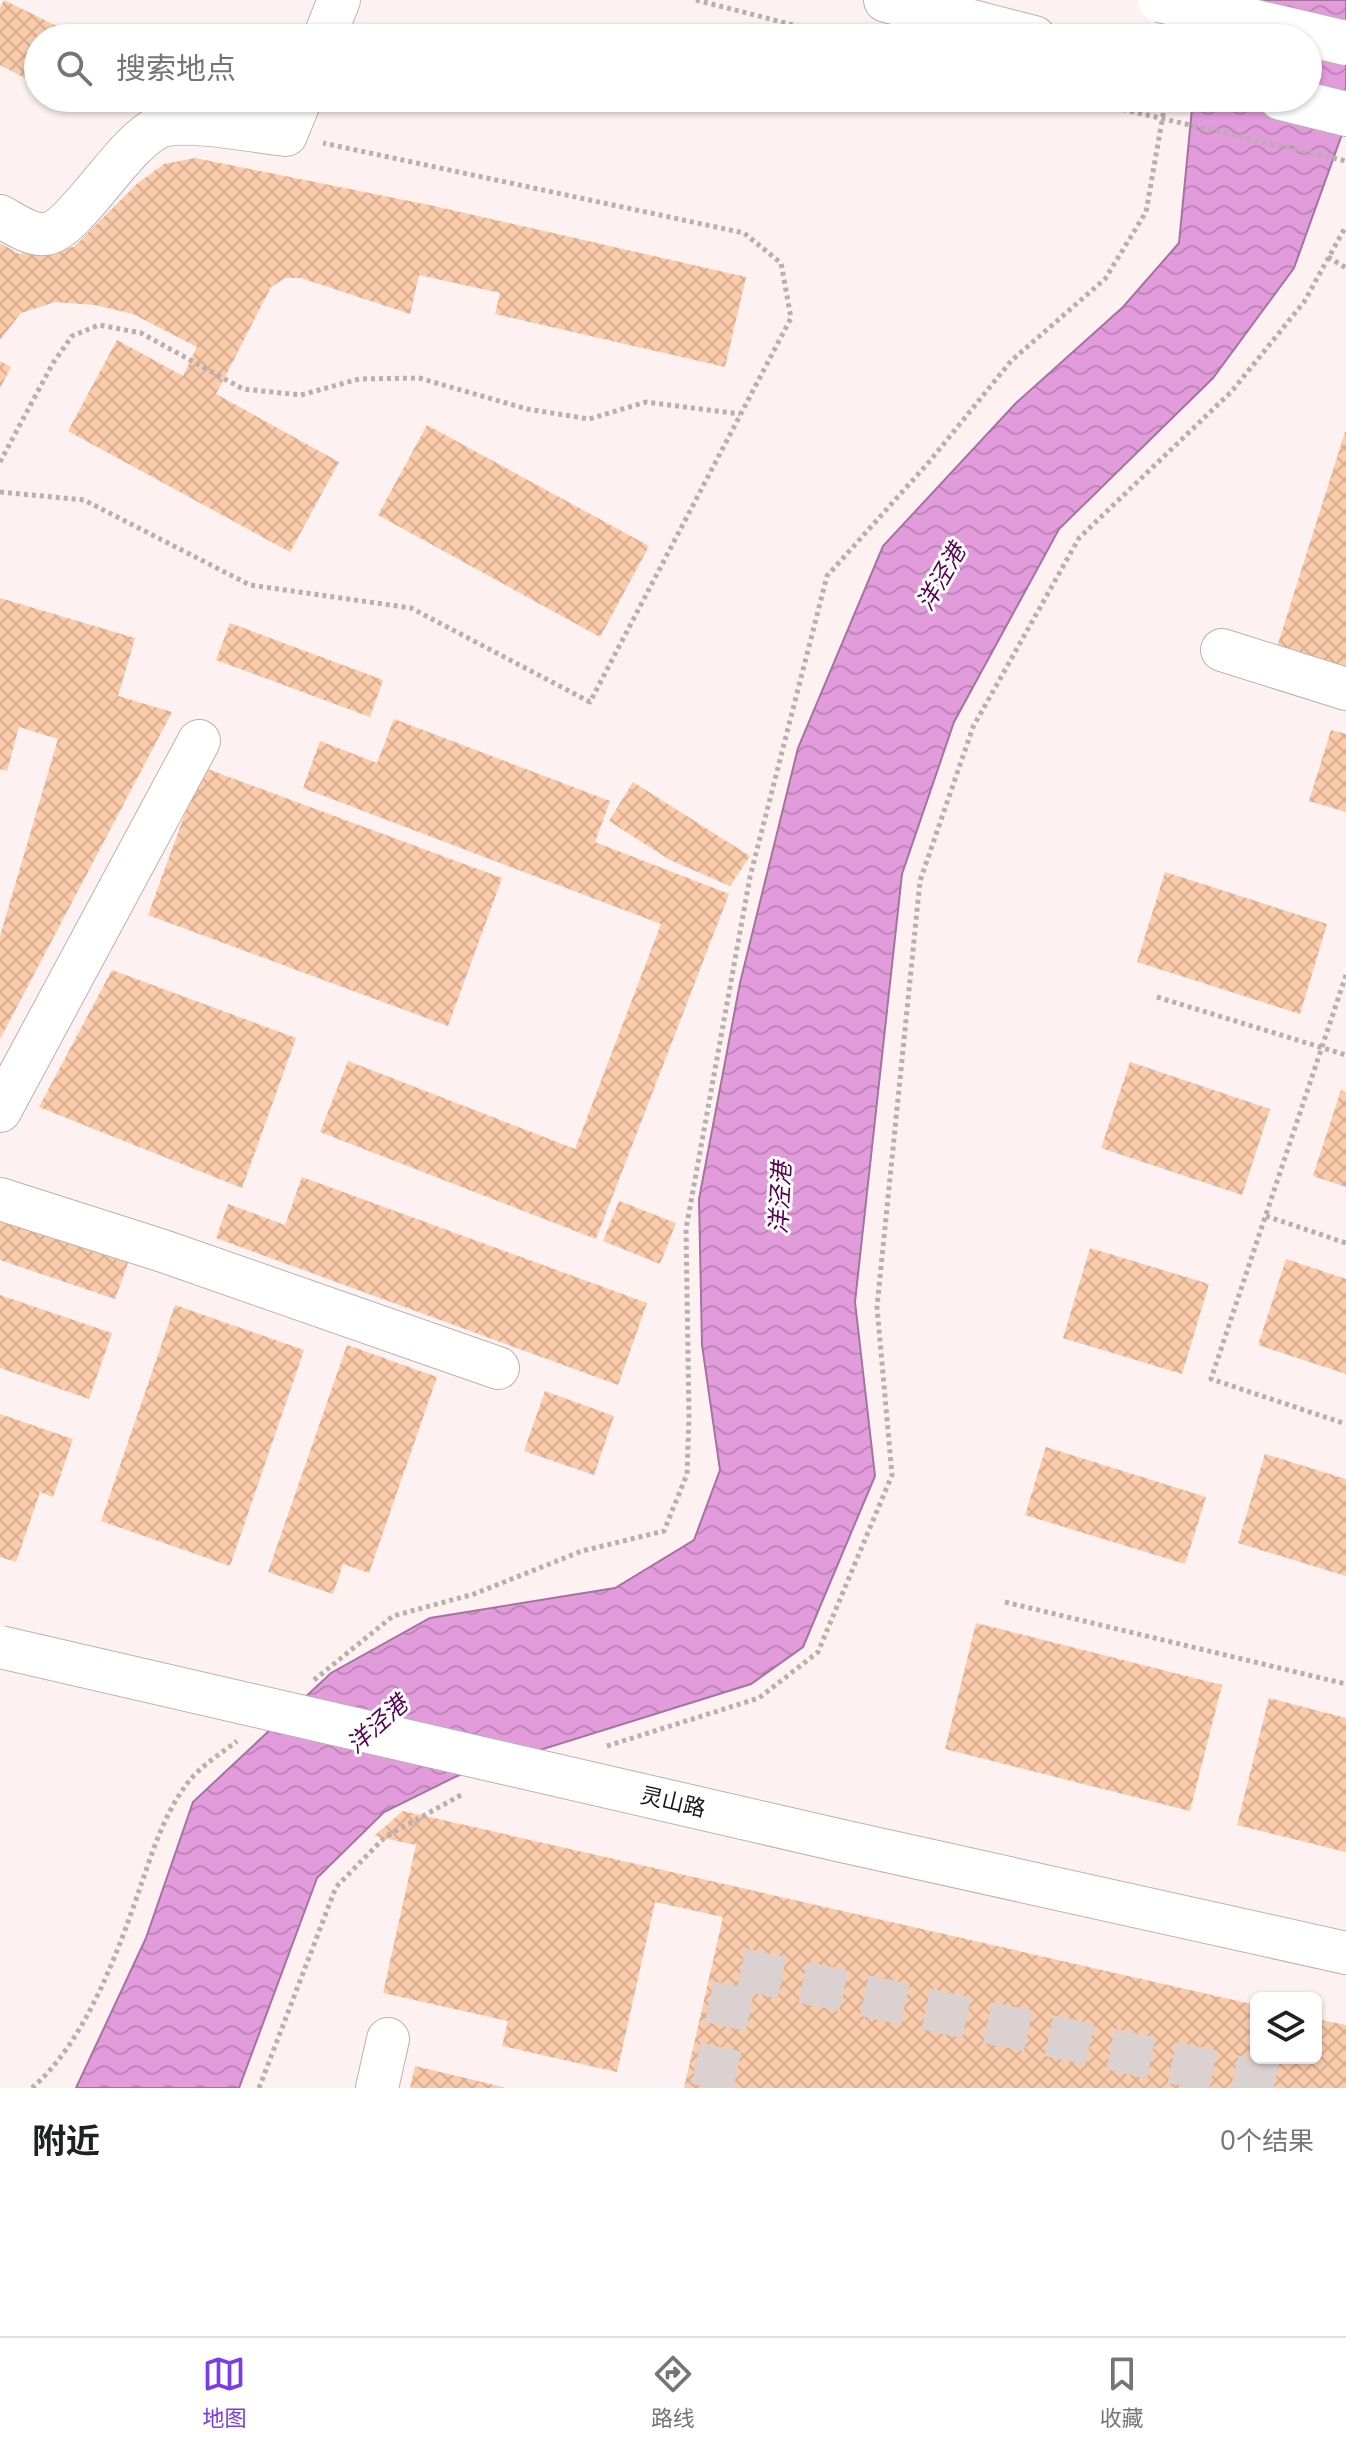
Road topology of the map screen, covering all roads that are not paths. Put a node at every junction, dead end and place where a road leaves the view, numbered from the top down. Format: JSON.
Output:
{"nodes":[{"id":1,"x":339,"y":0,"type":"edge"},
{"id":2,"x":886,"y":0,"type":"edge"},
{"id":3,"x":1160,"y":0,"type":"edge"},
{"id":4,"x":330,"y":24,"type":"edge"},
{"id":5,"x":979,"y":24,"type":"edge"},
{"id":6,"x":1264,"y":24,"type":"edge"},
{"id":7,"x":1322,"y":37,"type":"edge"},
{"id":8,"x":1346,"y":43,"type":"edge"},
{"id":9,"x":1322,"y":108,"type":"edge"},
{"id":10,"x":1346,"y":114,"type":"edge"},
{"id":11,"x":294,"y":117,"type":"edge"},
{"id":12,"x":0,"y":216,"type":"edge"},
{"id":13,"x":1222,"y":650,"type":"dead end"},
{"id":14,"x":1346,"y":689,"type":"edge"},
{"id":15,"x":199,"y":741,"type":"dead end"},
{"id":16,"x":0,"y":1111,"type":"edge"},
{"id":17,"x":0,"y":1199,"type":"edge"},
{"id":18,"x":498,"y":1368,"type":"dead end"},
{"id":19,"x":0,"y":1647,"type":"edge"},
{"id":20,"x":1346,"y":1953,"type":"edge"},
{"id":21,"x":388,"y":2039,"type":"dead end"},
{"id":22,"x":377,"y":2088,"type":"edge"}],
"edges":[{"from":1,"to":4,"type":"street"},
{"from":2,"to":5,"type":"main road"},
{"from":3,"to":6,"type":"main road","bridge":true},
{"from":7,"to":8,"type":"main road","bridge":true},
{"from":9,"to":10,"type":"main road"},
{"from":11,"to":12,"type":"street"},
{"from":13,"to":14,"type":"street"},
{"from":15,"to":16,"type":"street"},
{"from":17,"to":18,"type":"street"},
{"from":19,"to":20,"type":"street","name":"灵山路","bridge":true},
{"from":21,"to":22,"type":"street"}]}
